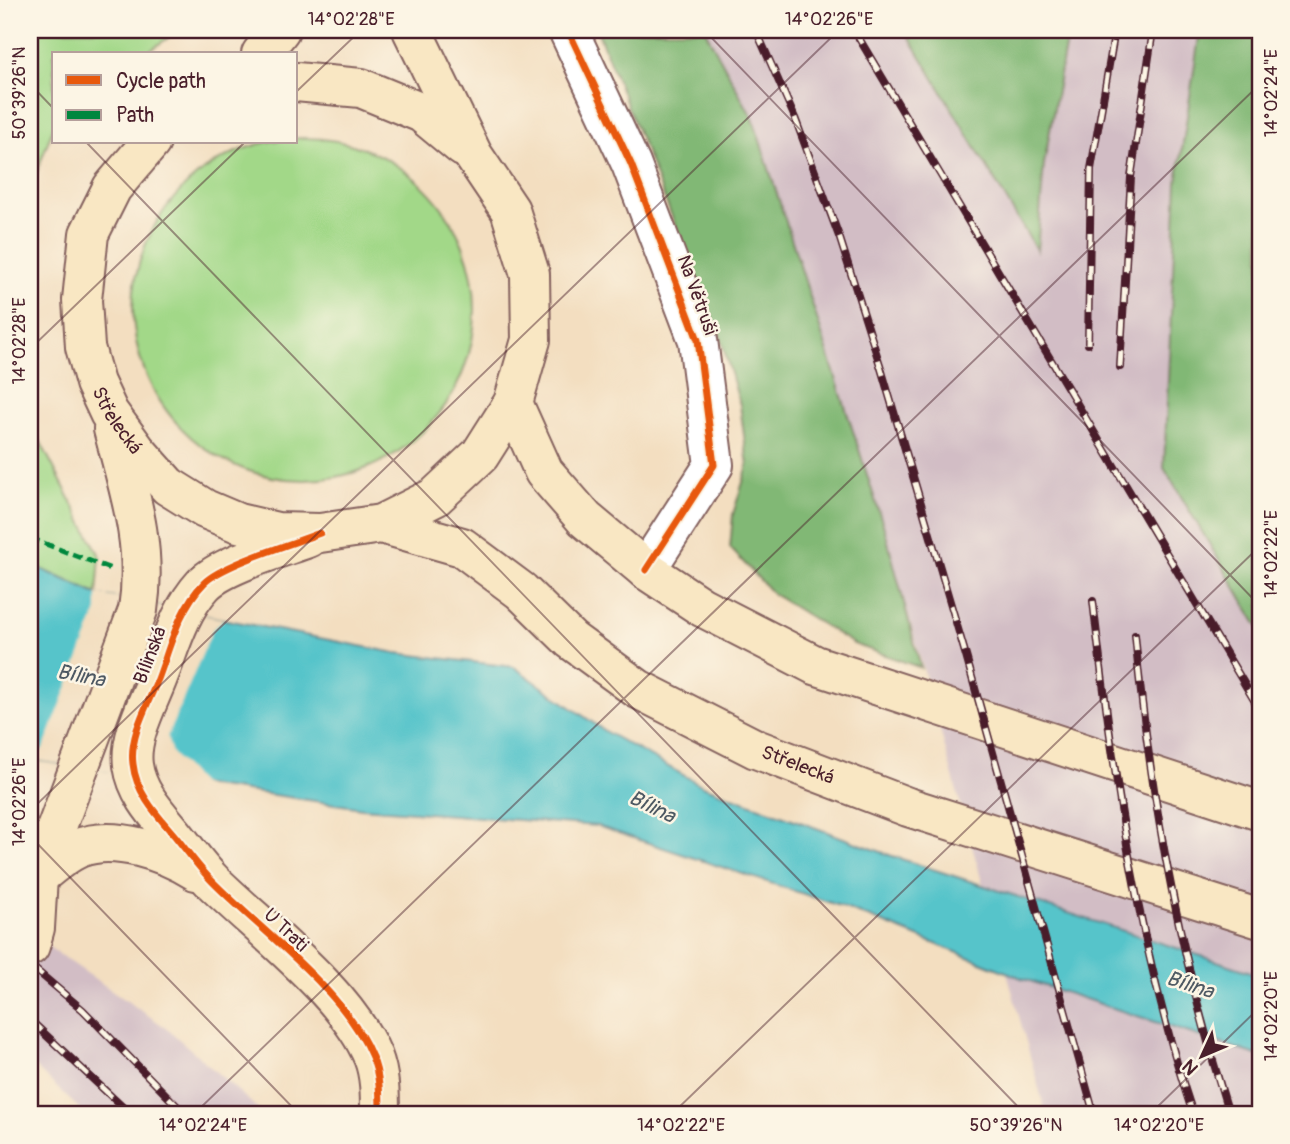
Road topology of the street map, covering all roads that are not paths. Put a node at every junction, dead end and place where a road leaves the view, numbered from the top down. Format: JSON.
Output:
{"nodes":[{"id":1,"x":280,"y":30,"type":"edge"},
{"id":2,"x":412,"y":30,"type":"edge"},
{"id":3,"x":568,"y":30,"type":"edge"},
{"id":4,"x":263,"y":52,"type":"edge"},
{"id":5,"x":298,"y":82,"type":"edge"},
{"id":6,"x":149,"y":144,"type":"edge"},
{"id":7,"x":473,"y":155,"type":"junction"},
{"id":8,"x":513,"y":403,"type":"junction"},
{"id":9,"x":109,"y":413,"type":"junction"},
{"id":10,"x":381,"y":524,"type":"junction"},
{"id":11,"x":320,"y":533,"type":"junction"},
{"id":12,"x":646,"y":570,"type":"junction"},
{"id":13,"x":137,"y":784,"type":"joint"},
{"id":14,"x":1260,"y":811,"type":"edge"},
{"id":15,"x":32,"y":876,"type":"edge"},
{"id":16,"x":211,"y":880,"type":"junction"},
{"id":17,"x":1260,"y":919,"type":"edge"},
{"id":18,"x":30,"y":946,"type":"edge"},
{"id":19,"x":380,"y":1114,"type":"edge"}],
"edges":[{"from":1,"to":4,"type":"main road"},
{"from":2,"to":7,"type":"main road","name":"Střelecká"},
{"from":3,"to":12,"type":"street","name":"Na Větruši"},
{"from":5,"to":7,"type":"main road","name":"Střelecká"},
{"from":6,"to":9,"type":"main road","name":"Střelecká"},
{"from":7,"to":8,"type":"main road","name":"Střelecká"},
{"from":8,"to":10,"type":"main road","name":"Střelecká"},
{"from":8,"to":12,"type":"main road"},
{"from":9,"to":11,"type":"main road","name":"Střelecká"},
{"from":9,"to":15,"type":"main road","name":"Bílinská"},
{"from":10,"to":11,"type":"main road","name":"Střelecká"},
{"from":10,"to":17,"type":"main road","name":"Střelecká"},
{"from":11,"to":13,"type":"main road","name":"Bílinská"},
{"from":12,"to":14,"type":"main road"},
{"from":13,"to":16,"type":"main road","name":"U Trati"},
{"from":15,"to":16,"type":"main road"},
{"from":15,"to":18,"type":"main road","name":"Bílinská"},
{"from":16,"to":19,"type":"main road","name":"U Trati"}]}
